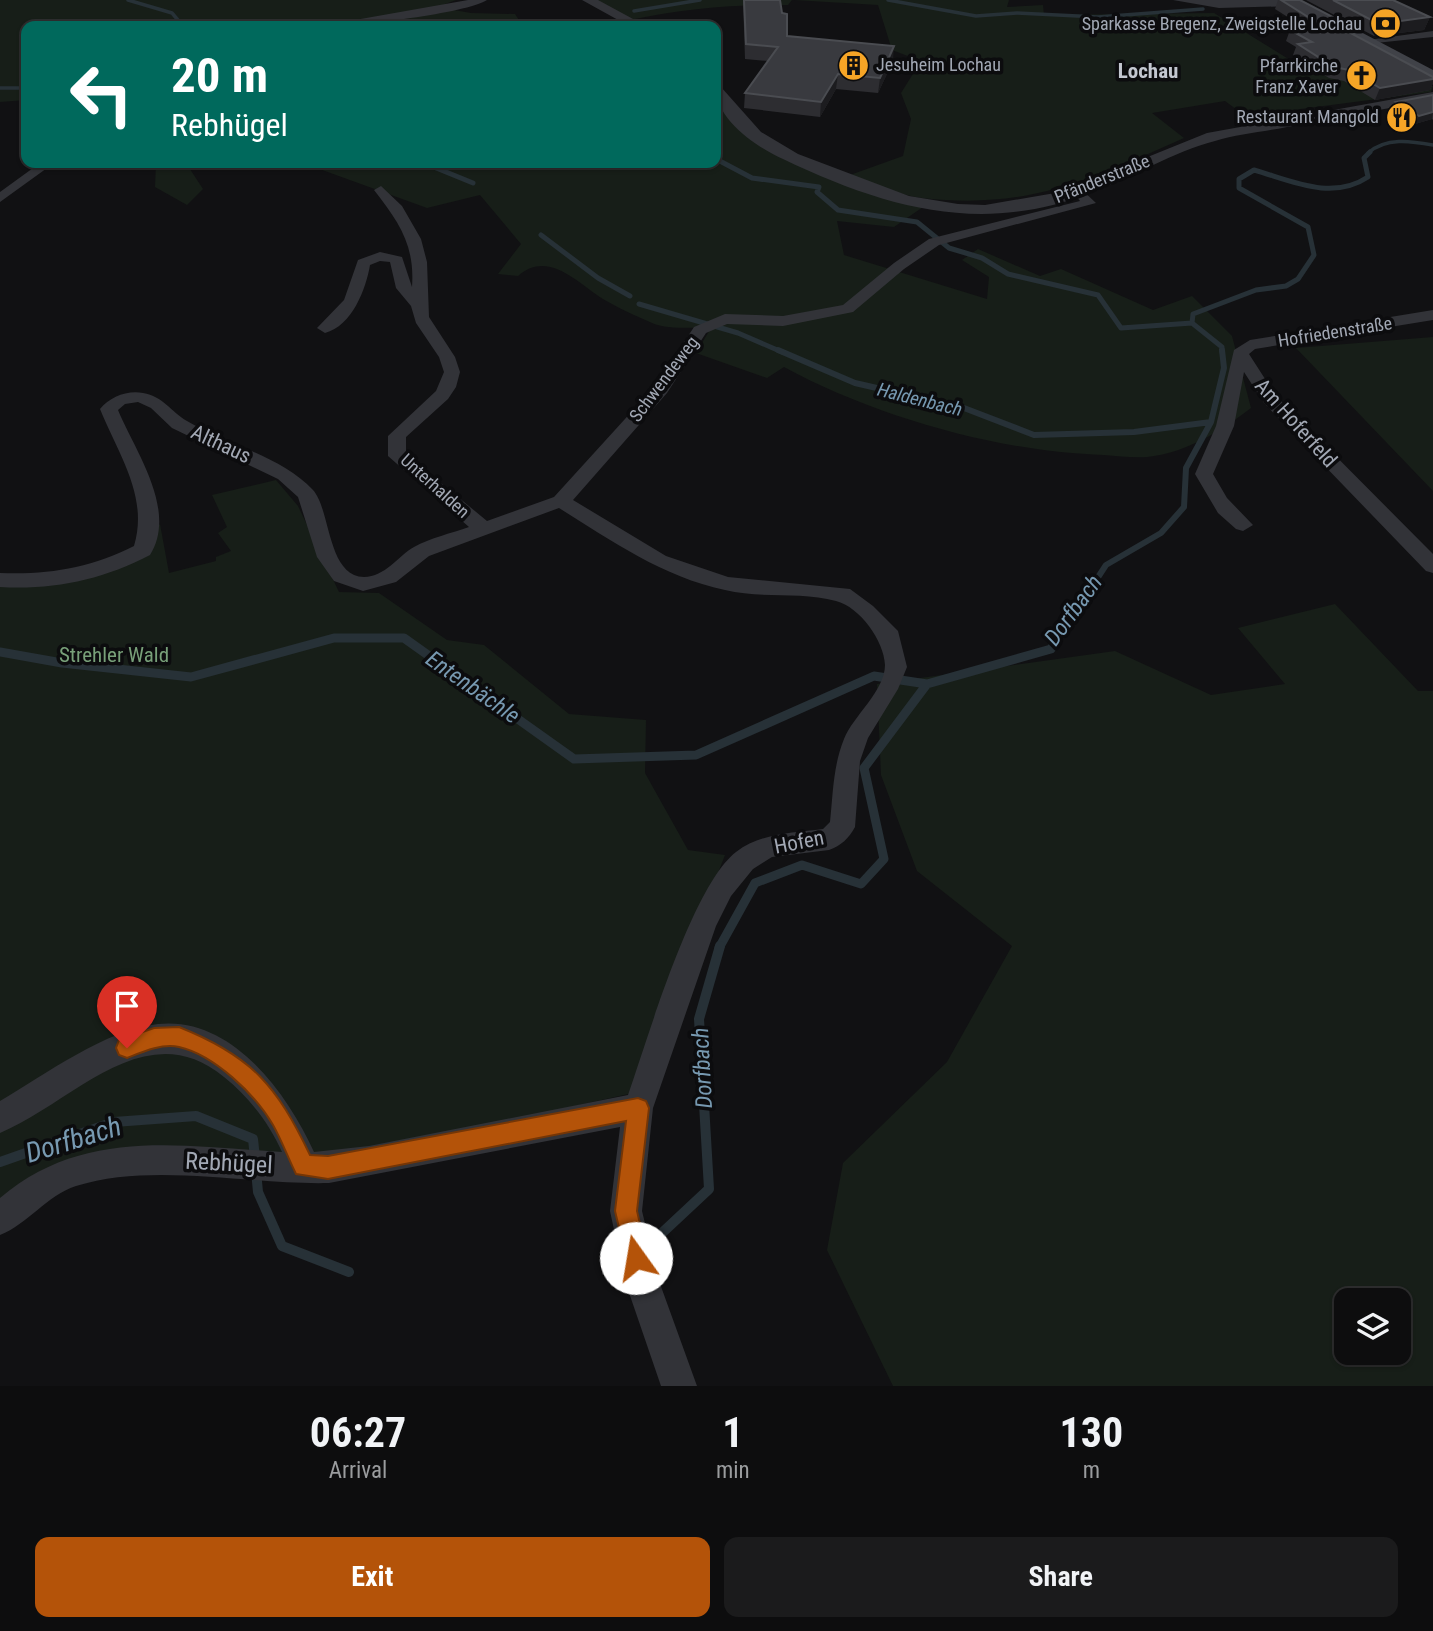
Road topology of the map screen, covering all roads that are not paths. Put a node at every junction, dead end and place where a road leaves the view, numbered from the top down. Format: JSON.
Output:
{"nodes":[{"id":1,"x":482,"y":0,"type":"edge"},
{"id":2,"x":588,"y":0,"type":"edge"},
{"id":3,"x":1178,"y":0,"type":"edge"},
{"id":4,"x":1293,"y":2,"type":"edge"},
{"id":5,"x":363,"y":21,"type":"edge"},
{"id":6,"x":629,"y":21,"type":"edge"},
{"id":7,"x":1433,"y":34,"type":"edge"},
{"id":8,"x":1366,"y":41,"type":"junction"},
{"id":9,"x":1433,"y":76,"type":"edge"},
{"id":10,"x":721,"y":96,"type":"edge"},
{"id":11,"x":1433,"y":96,"type":"edge"},
{"id":12,"x":41,"y":168,"type":"edge"},
{"id":13,"x":382,"y":190,"type":"dead end"},
{"id":14,"x":1080,"y":192,"type":"junction"},
{"id":15,"x":0,"y":198,"type":"edge"},
{"id":16,"x":417,"y":303,"type":"junction"},
{"id":17,"x":1433,"y":315,"type":"edge"},
{"id":18,"x":325,"y":328,"type":"dead end"},
{"id":19,"x":701,"y":330,"type":"joint"},
{"id":20,"x":1240,"y":353,"type":"junction"},
{"id":21,"x":561,"y":501,"type":"junction"},
{"id":22,"x":1243,"y":525,"type":"dead end"},
{"id":23,"x":484,"y":529,"type":"junction"},
{"id":24,"x":1433,"y":566,"type":"edge"},
{"id":25,"x":0,"y":580,"type":"edge"},
{"id":26,"x":892,"y":678,"type":"joint"},
{"id":27,"x":638,"y":1108,"type":"junction"},
{"id":28,"x":0,"y":1118,"type":"edge"},
{"id":29,"x":233,"y":1165,"type":"joint"},
{"id":30,"x":304,"y":1166,"type":"junction"},
{"id":31,"x":0,"y":1219,"type":"edge"},
{"id":32,"x":679,"y":1386,"type":"edge"}],
"edges":[{"from":1,"to":5,"type":"street"},
{"from":2,"to":6,"type":"street"},
{"from":3,"to":4,"type":"street"},
{"from":4,"to":8,"type":"main road"},
{"from":7,"to":8,"type":"street"},
{"from":8,"to":9,"type":"main road"},
{"from":10,"to":14,"type":"street","name":"Pfänderstraße"},
{"from":11,"to":14,"type":"street","name":"Pfänderstraße"},
{"from":12,"to":15,"type":"street"},
{"from":13,"to":16,"type":"street","name":"Unterhalden"},
{"from":14,"to":19,"type":"street","name":"Schwendeweg"},
{"from":16,"to":18,"type":"street","name":"Unterhalden"},
{"from":16,"to":23,"type":"street","name":"Unterhalden"},
{"from":17,"to":20,"type":"street","name":"Hofriedenstraße"},
{"from":19,"to":21,"type":"street","name":"Schwendeweg"},
{"from":20,"to":22,"type":"street","name":"Am Hoferfeld"},
{"from":20,"to":24,"type":"street","name":"Am Hoferfeld"},
{"from":21,"to":23,"type":"street","name":"Althaus"},
{"from":21,"to":26,"type":"street","name":"Hofen"},
{"from":23,"to":25,"type":"street","name":"Althaus"},
{"from":26,"to":27,"type":"street","name":"Hofen"},
{"from":27,"to":30,"type":"street","name":"Rebhügel"},
{"from":27,"to":32,"type":"street","name":"Hofen"},
{"from":28,"to":30,"type":"street"},
{"from":29,"to":30,"type":"street","name":"Rebhügel"},
{"from":29,"to":31,"type":"street","name":"Rebhügel"}]}
